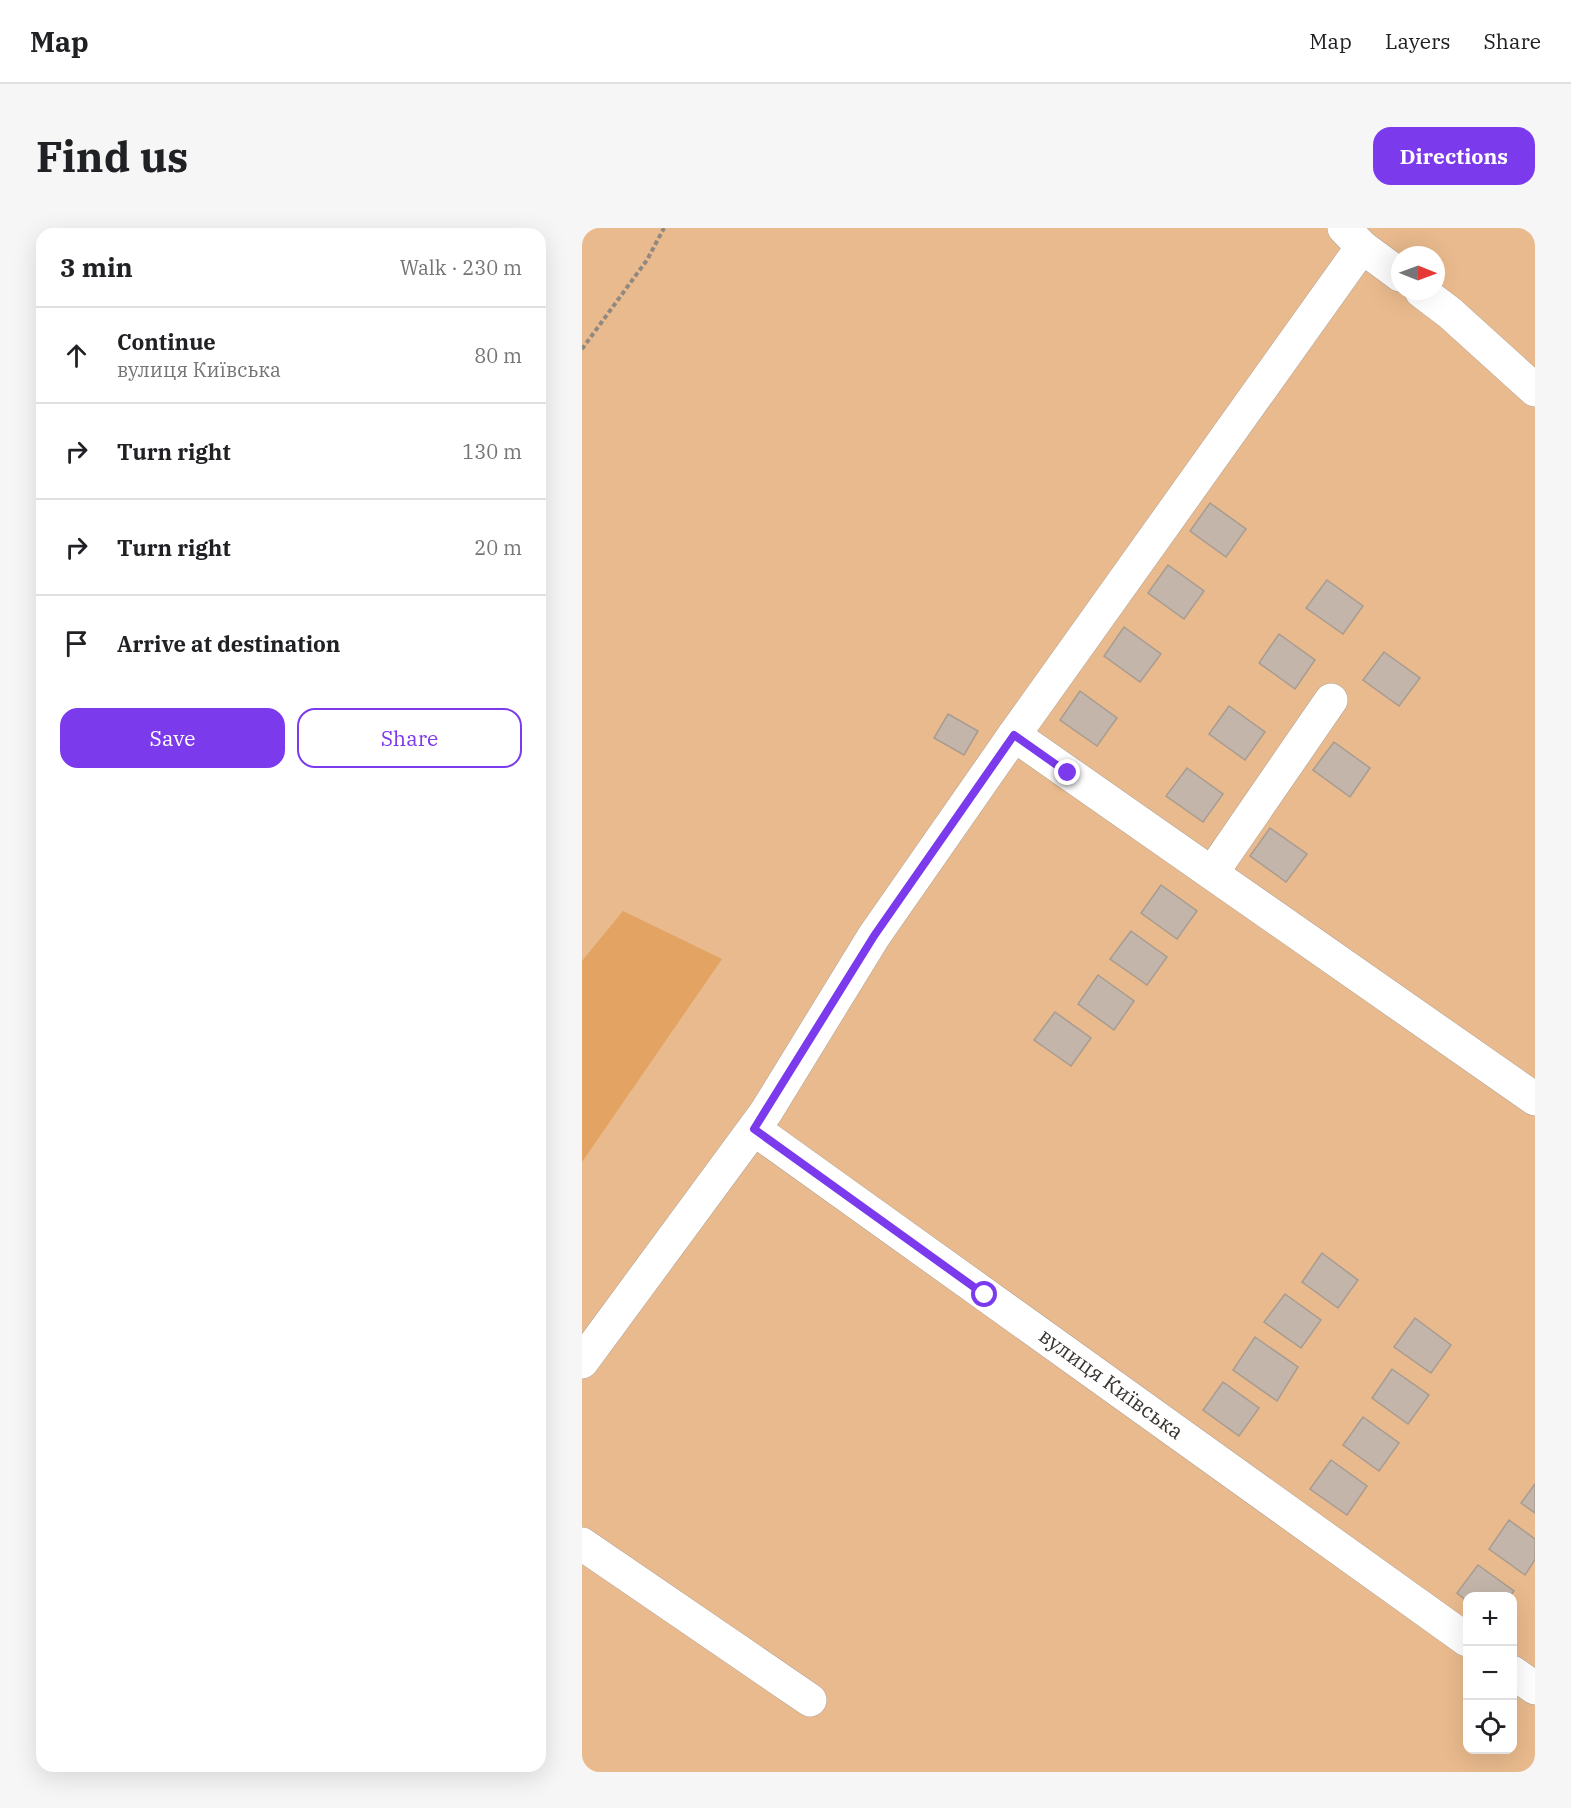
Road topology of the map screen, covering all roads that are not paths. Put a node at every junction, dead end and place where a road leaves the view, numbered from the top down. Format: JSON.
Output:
{"nodes":[{"id":1,"x":1353,"y":237,"type":"edge"},
{"id":2,"x":1391,"y":268,"type":"edge"},
{"id":3,"x":1433,"y":300,"type":"edge"},
{"id":4,"x":1535,"y":390,"type":"edge"},
{"id":5,"x":1331,"y":700,"type":"dead end"},
{"id":6,"x":1014,"y":735,"type":"junction"},
{"id":7,"x":1212,"y":873,"type":"junction"},
{"id":8,"x":1535,"y":1100,"type":"edge"},
{"id":9,"x":754,"y":1129,"type":"junction"},
{"id":10,"x":582,"y":1362,"type":"edge"},
{"id":11,"x":582,"y":1544,"type":"edge"},
{"id":12,"x":1463,"y":1637,"type":"edge"},
{"id":13,"x":1517,"y":1675,"type":"edge"},
{"id":14,"x":1535,"y":1688,"type":"edge"},
{"id":15,"x":810,"y":1700,"type":"dead end"}],
"edges":[{"from":1,"to":2,"type":"street"},
{"from":1,"to":6,"type":"street"},
{"from":3,"to":4,"type":"street"},
{"from":5,"to":7,"type":"street"},
{"from":6,"to":7,"type":"street"},
{"from":6,"to":9,"type":"street"},
{"from":7,"to":8,"type":"street"},
{"from":9,"to":10,"type":"street"},
{"from":9,"to":12,"type":"street","name":"вулиця Київська"},
{"from":11,"to":15,"type":"street"},
{"from":13,"to":14,"type":"street"}]}
